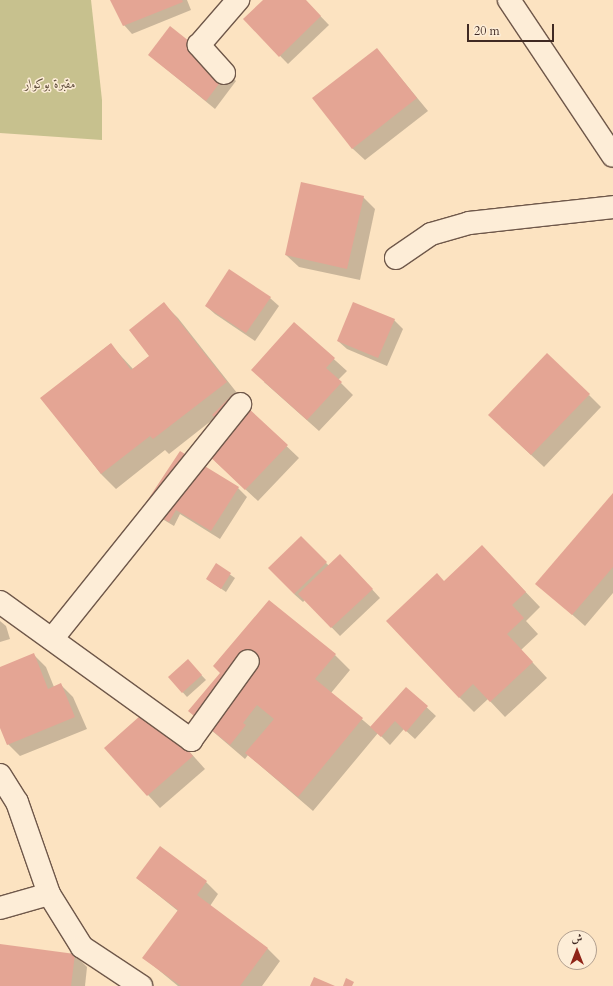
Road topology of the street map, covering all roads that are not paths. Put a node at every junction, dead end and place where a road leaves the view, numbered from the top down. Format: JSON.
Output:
{"nodes":[{"id":1,"x":238,"y":0,"type":"edge"},
{"id":2,"x":509,"y":0,"type":"edge"},
{"id":3,"x":224,"y":73,"type":"dead end"},
{"id":4,"x":613,"y":156,"type":"edge"},
{"id":5,"x":613,"y":207,"type":"edge"},
{"id":6,"x":396,"y":258,"type":"dead end"},
{"id":7,"x":240,"y":404,"type":"dead end"},
{"id":8,"x":0,"y":602,"type":"edge"},
{"id":9,"x":52,"y":639,"type":"junction"},
{"id":10,"x":248,"y":661,"type":"dead end"},
{"id":11,"x":0,"y":775,"type":"edge"},
{"id":12,"x":49,"y":894,"type":"junction"},
{"id":13,"x":0,"y":908,"type":"edge"},
{"id":14,"x":141,"y":986,"type":"edge"}],
"edges":[{"from":1,"to":3,"type":"street"},
{"from":2,"to":4,"type":"street"},
{"from":5,"to":6,"type":"street"},
{"from":7,"to":9,"type":"street"},
{"from":8,"to":9,"type":"street"},
{"from":9,"to":10,"type":"street"},
{"from":11,"to":12,"type":"street"},
{"from":12,"to":13,"type":"street"},
{"from":12,"to":14,"type":"street"}]}
